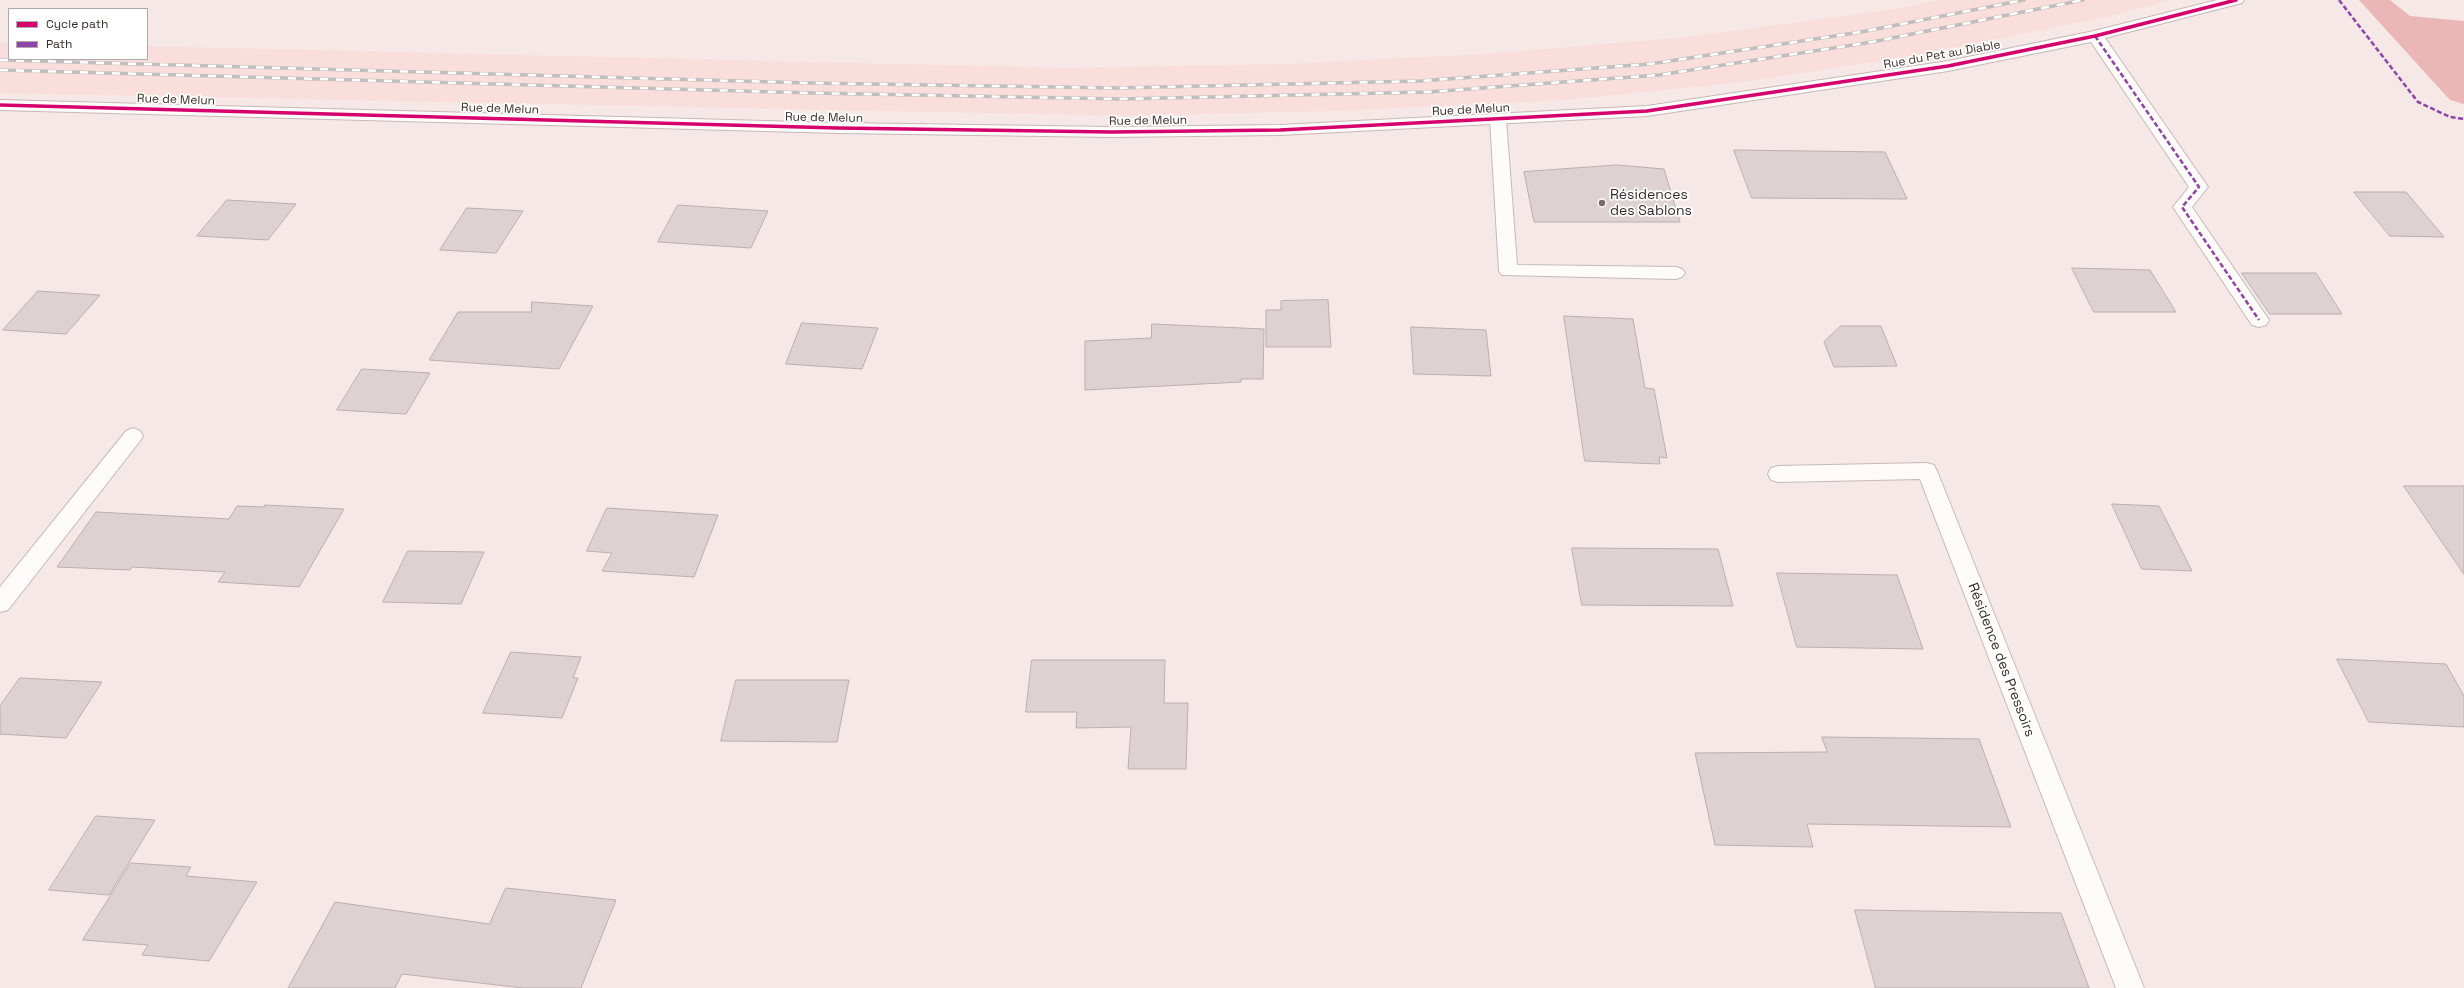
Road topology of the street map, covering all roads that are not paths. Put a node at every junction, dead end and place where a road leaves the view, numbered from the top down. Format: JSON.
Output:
{"nodes":[{"id":1,"x":2236,"y":0,"type":"edge"},
{"id":2,"x":2095,"y":36,"type":"junction"},
{"id":3,"x":0,"y":105,"type":"edge"},
{"id":4,"x":1647,"y":111,"type":"joint"},
{"id":5,"x":1498,"y":119,"type":"junction"},
{"id":6,"x":1676,"y":273,"type":"dead end"},
{"id":7,"x":2259,"y":320,"type":"dead end"},
{"id":8,"x":133,"y":436,"type":"dead end"},
{"id":9,"x":1778,"y":474,"type":"dead end"},
{"id":10,"x":0,"y":603,"type":"edge"},
{"id":11,"x":2130,"y":988,"type":"edge"}],
"edges":[{"from":1,"to":2,"type":"street","name":"Rue du Pet au Diable"},
{"from":2,"to":4,"type":"street","name":"Rue du Pet au Diable"},
{"from":2,"to":7,"type":"street"},
{"from":3,"to":5,"type":"street","name":"Rue de Melun"},
{"from":4,"to":5,"type":"street","name":"Rue de Melun"},
{"from":5,"to":6,"type":"lane"},
{"from":8,"to":10,"type":"lane"},
{"from":9,"to":11,"type":"lane","name":"Résidence des Pressoirs"}]}
